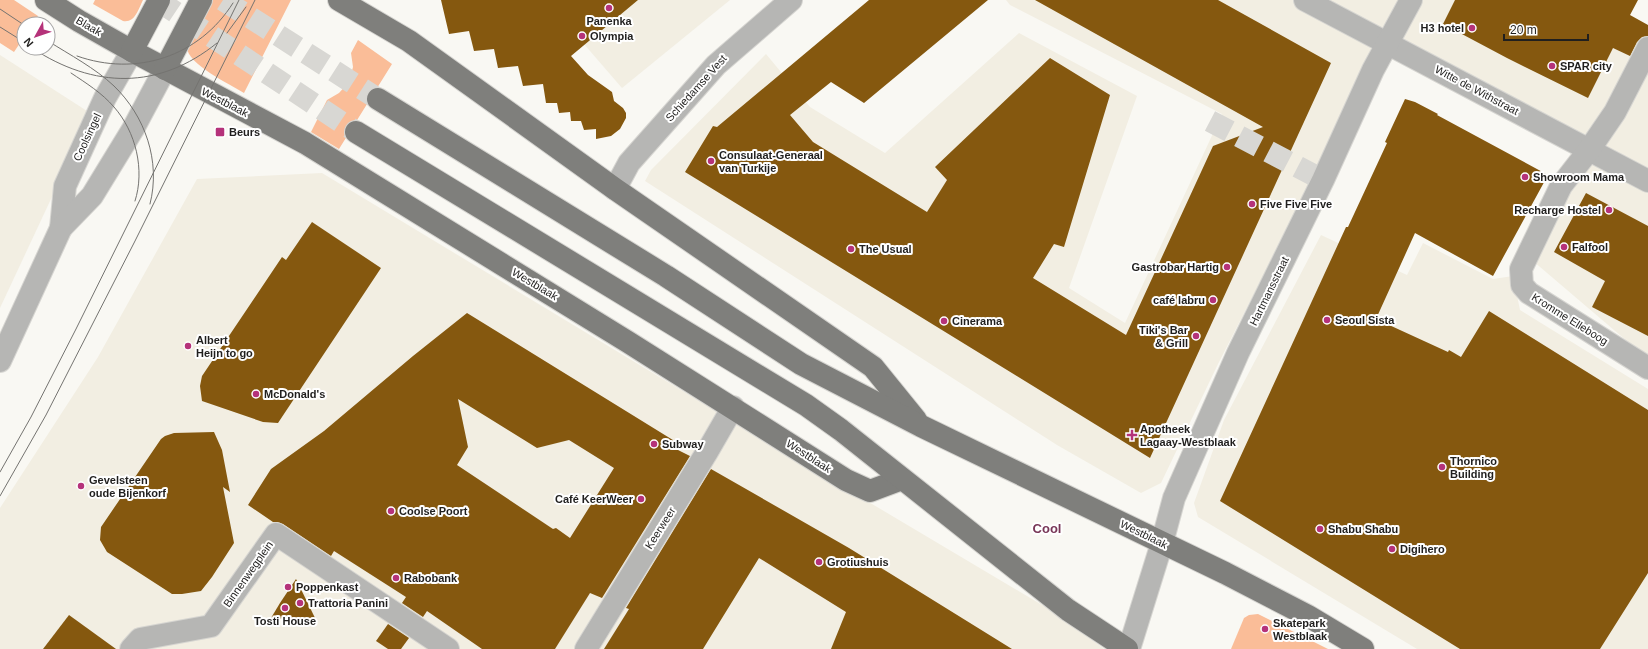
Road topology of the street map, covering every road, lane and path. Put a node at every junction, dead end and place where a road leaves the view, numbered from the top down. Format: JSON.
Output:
{"nodes":[{"id":1,"x":46,"y":0,"type":"edge"},
{"id":2,"x":159,"y":0,"type":"edge"},
{"id":3,"x":201,"y":0,"type":"edge"},
{"id":4,"x":339,"y":0,"type":"edge"},
{"id":5,"x":791,"y":0,"type":"edge"},
{"id":6,"x":1305,"y":0,"type":"edge"},
{"id":7,"x":1411,"y":0,"type":"edge"},
{"id":8,"x":1388,"y":45,"type":"junction"},
{"id":9,"x":1648,"y":48,"type":"edge"},
{"id":10,"x":132,"y":51,"type":"junction"},
{"id":11,"x":165,"y":70,"type":"junction"},
{"id":12,"x":378,"y":99,"type":"tunnel mouth"},
{"id":13,"x":356,"y":132,"type":"tunnel mouth"},
{"id":14,"x":1589,"y":150,"type":"junction"},
{"id":15,"x":1648,"y":181,"type":"edge"},
{"id":16,"x":615,"y":189,"type":"junction"},
{"id":17,"x":61,"y":228,"type":"junction"},
{"id":18,"x":0,"y":361,"type":"edge"},
{"id":19,"x":1648,"y":368,"type":"edge"},
{"id":20,"x":733,"y":407,"type":"junction"},
{"id":21,"x":921,"y":426,"type":"junction"},
{"id":22,"x":902,"y":480,"type":"junction"},
{"id":23,"x":1162,"y":543,"type":"junction"},
{"id":24,"x":135,"y":644,"type":"edge"},
{"id":25,"x":448,"y":649,"type":"edge"},
{"id":26,"x":586,"y":649,"type":"edge"},
{"id":27,"x":1128,"y":649,"type":"edge"},
{"id":28,"x":1363,"y":649,"type":"edge"}],
"edges":[{"from":1,"to":10,"type":"main road","name":"Blaak"},
{"from":2,"to":10,"type":"main road"},
{"from":3,"to":11,"type":"main road"},
{"from":4,"to":16,"type":"main road","name":"Westblaak"},
{"from":5,"to":16,"type":"street","name":"Schiedamse Vest"},
{"from":6,"to":8,"type":"street","name":"Witte de Withstraat"},
{"from":7,"to":8,"type":"street","name":"Hartmansstraat"},
{"from":8,"to":14,"type":"street","name":"Witte de Withstraat"},
{"from":8,"to":23,"type":"street","name":"Hartmansstraat"},
{"from":9,"to":14,"type":"street"},
{"from":10,"to":11,"type":"main road","name":"Blaak"},
{"from":10,"to":17,"type":"street","name":"Coolsingel"},
{"from":11,"to":17,"type":"street","name":"Coolsingel"},
{"from":11,"to":20,"type":"main road","name":"Westblaak"},
{"from":12,"to":21,"type":"main road","name":"Westblaak"},
{"from":13,"to":22,"type":"main road"},
{"from":14,"to":15,"type":"street","name":"Witte de Withstraat"},
{"from":14,"to":19,"type":"street","name":"Kromme Elleboog"},
{"from":16,"to":21,"type":"main road","name":"Westblaak"},
{"from":17,"to":18,"type":"street","name":"Coolsingel"},
{"from":20,"to":22,"type":"main road","name":"Westblaak"},
{"from":20,"to":26,"type":"street","name":"Keerweer"},
{"from":21,"to":23,"type":"main road","name":"Westblaak"},
{"from":22,"to":27,"type":"main road"},
{"from":23,"to":27,"type":"street","name":"Hartmansstraat"},
{"from":23,"to":28,"type":"main road","name":"Westblaak"},
{"from":24,"to":25,"type":"street","name":"Binnenwegplein"}]}
